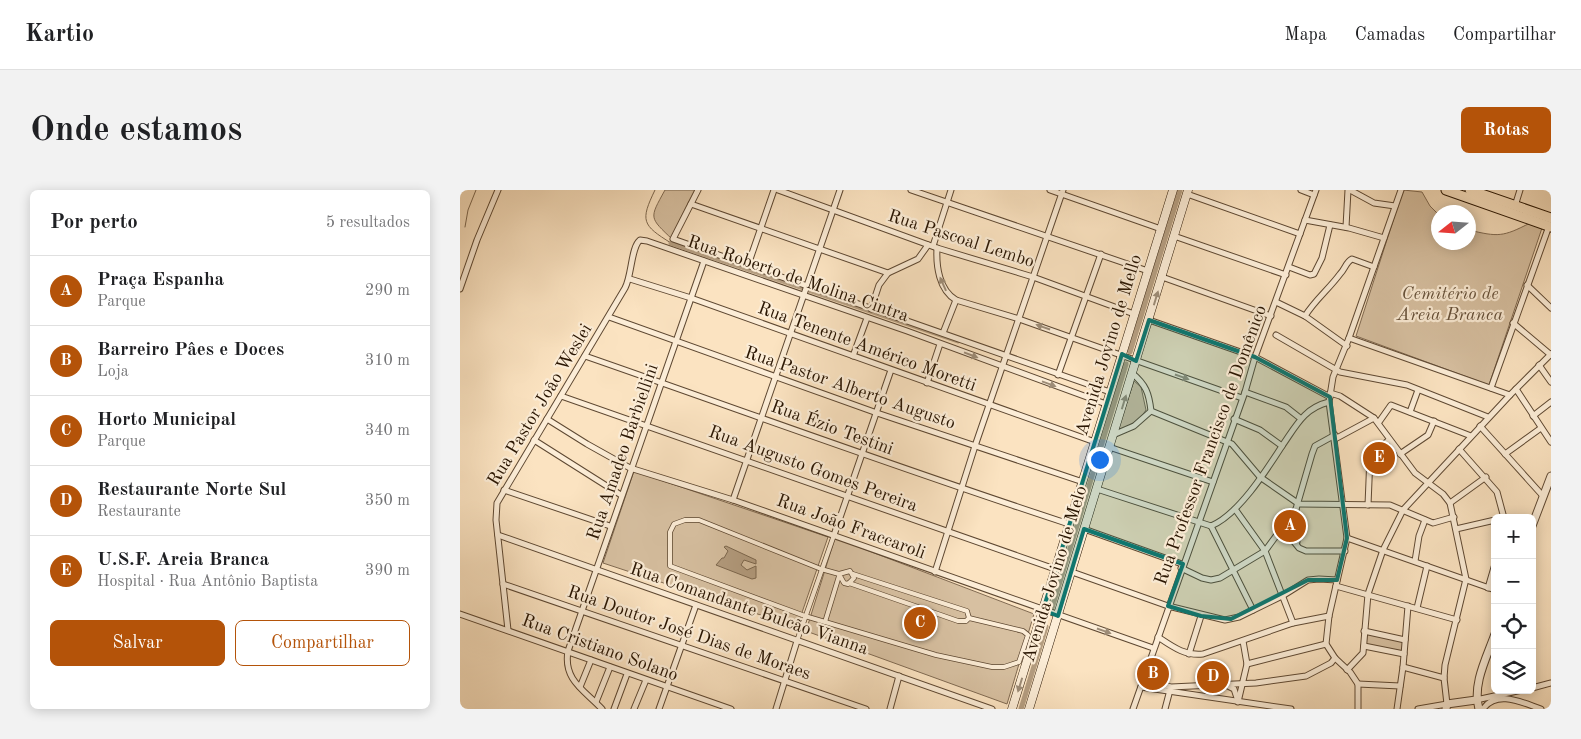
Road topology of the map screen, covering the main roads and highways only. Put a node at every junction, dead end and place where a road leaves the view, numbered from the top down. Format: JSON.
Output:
{"nodes":[{"id":1,"x":1173,"y":190,"type":"edge"},
{"id":2,"x":1446,"y":190,"type":"edge"},
{"id":3,"x":1470,"y":190,"type":"edge"},
{"id":4,"x":1187,"y":192,"type":"edge"},
{"id":5,"x":1514,"y":209,"type":"junction"},
{"id":6,"x":1550,"y":224,"type":"edge"},
{"id":7,"x":1012,"y":709,"type":"edge"},
{"id":8,"x":1029,"y":709,"type":"edge"}],
"edges":[{"from":1,"to":7,"type":"main road","name":"Avenida Jovino de Mello","one_way":true},
{"from":2,"to":5,"type":"main road"},
{"from":3,"to":5,"type":"main road"},
{"from":8,"to":4,"type":"main road","name":"Avenida Jovino de Melo","one_way":true},
{"from":5,"to":6,"type":"main road"}]}
